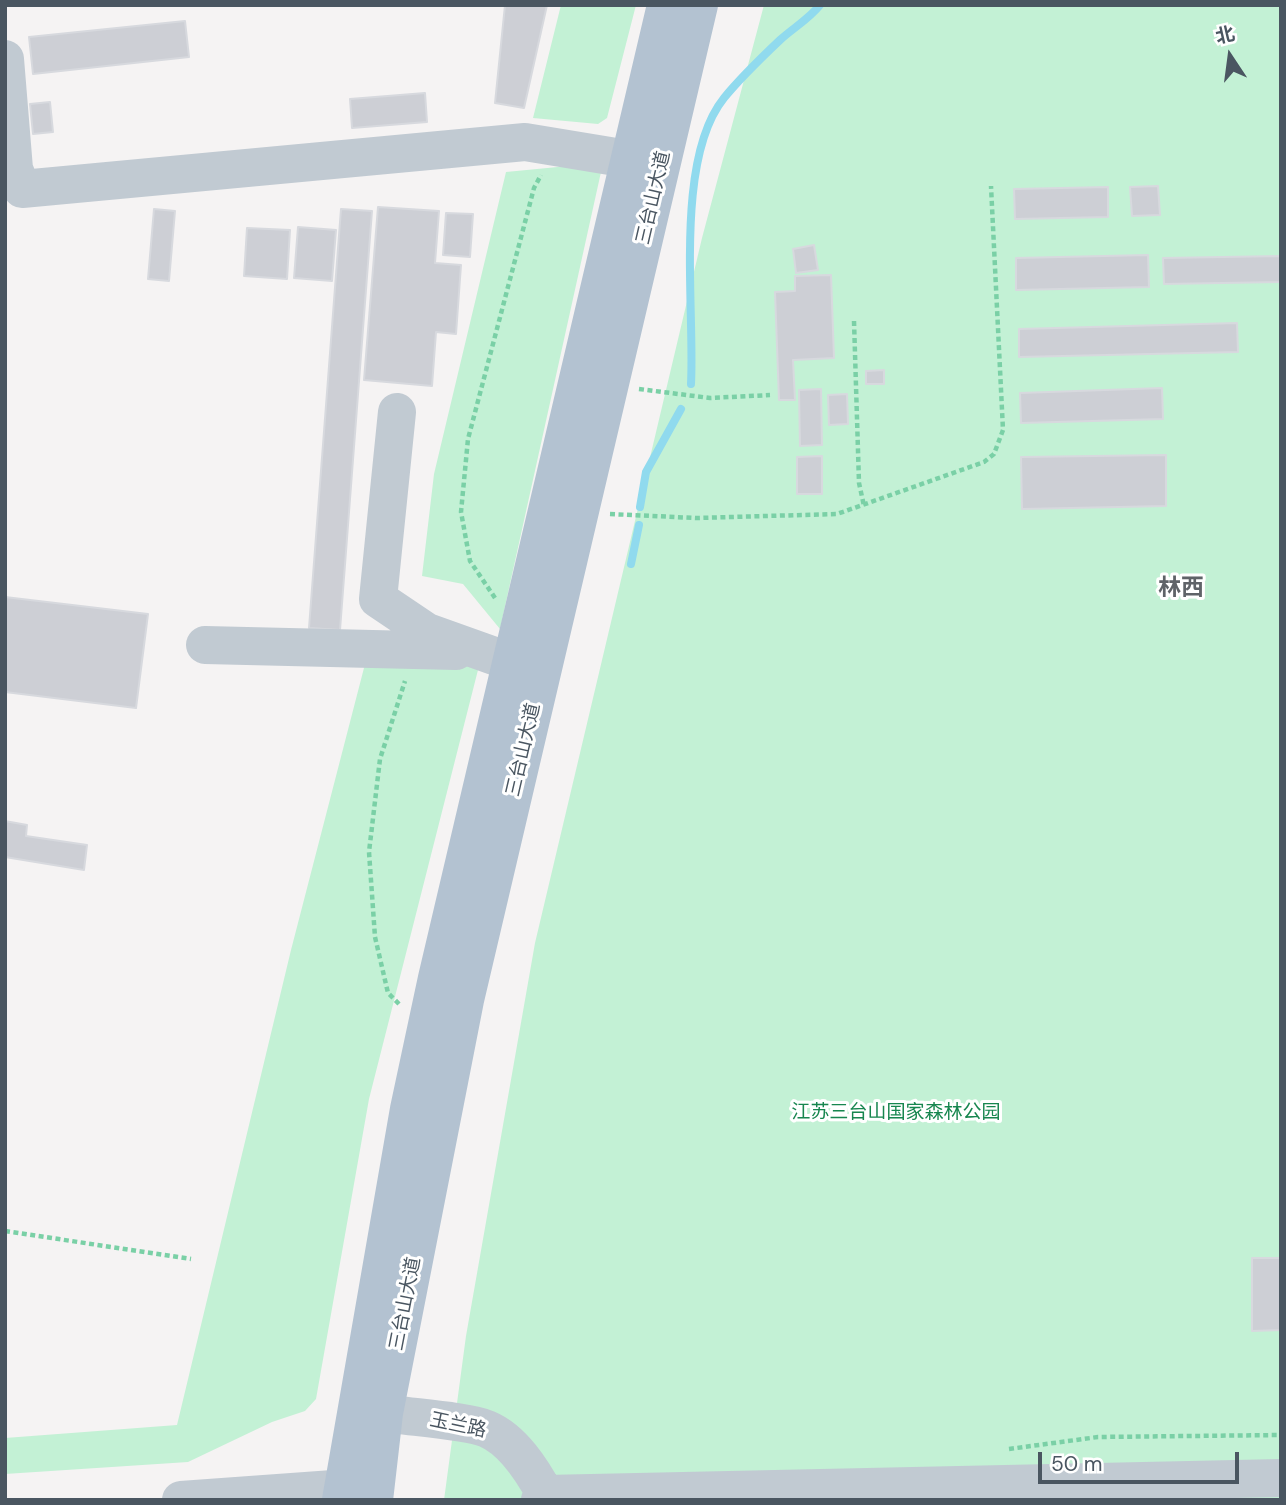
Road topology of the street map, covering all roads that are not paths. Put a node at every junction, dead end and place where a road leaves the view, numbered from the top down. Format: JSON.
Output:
{"nodes":[{"id":1,"x":666,"y":5,"type":"edge"},
{"id":2,"x":699,"y":5,"type":"edge"},
{"id":3,"x":5,"y":59,"type":"edge"},
{"id":4,"x":628,"y":159,"type":"junction"},
{"id":5,"x":397,"y":412,"type":"dead end"},
{"id":6,"x":205,"y":645,"type":"dead end"},
{"id":7,"x":497,"y":657,"type":"junction"},
{"id":8,"x":384,"y":1413,"type":"junction"},
{"id":9,"x":1281,"y":1478,"type":"edge"},
{"id":10,"x":358,"y":1493,"type":"edge"},
{"id":11,"x":542,"y":1497,"type":"edge"},
{"id":12,"x":181,"y":1500,"type":"edge"}],
"edges":[{"from":1,"to":4,"type":"main road","name":"三台山大道"},
{"from":2,"to":8,"type":"main road","name":"三台山大道"},
{"from":3,"to":4,"type":"street"},
{"from":4,"to":7,"type":"main road","name":"三台山大道"},
{"from":5,"to":7,"type":"street"},
{"from":6,"to":7,"type":"street"},
{"from":7,"to":10,"type":"main road","name":"三台山大道"},
{"from":8,"to":10,"type":"main road","name":"三台山大道"},
{"from":8,"to":11,"type":"street","name":"玉兰路"},
{"from":9,"to":11,"type":"street","name":"玉兰路"},
{"from":10,"to":12,"type":"street"}]}
